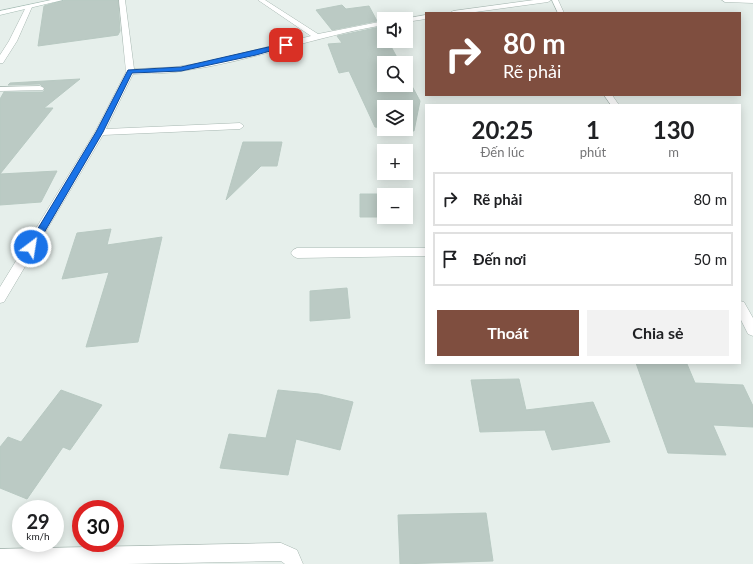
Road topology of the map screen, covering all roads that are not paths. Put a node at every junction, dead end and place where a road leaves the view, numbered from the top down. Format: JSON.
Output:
{"nodes":[{"id":1,"x":60,"y":0,"type":"edge"},
{"id":2,"x":122,"y":0,"type":"edge"},
{"id":3,"x":261,"y":0,"type":"edge"},
{"id":4,"x":548,"y":0,"type":"edge"},
{"id":5,"x":555,"y":0,"type":"edge"},
{"id":6,"x":725,"y":0,"type":"edge"},
{"id":7,"x":753,"y":1,"type":"edge"},
{"id":8,"x":29,"y":7,"type":"junction"},
{"id":9,"x":460,"y":12,"type":"edge"},
{"id":10,"x":561,"y":12,"type":"edge"},
{"id":11,"x":0,"y":13,"type":"edge"},
{"id":12,"x":425,"y":17,"type":"edge"},
{"id":13,"x":413,"y":19,"type":"edge"},
{"id":14,"x":377,"y":24,"type":"edge"},
{"id":15,"x":317,"y":37,"type":"junction"},
{"id":16,"x":0,"y":61,"type":"edge"},
{"id":17,"x":130,"y":72,"type":"junction"},
{"id":18,"x":40,"y":88,"type":"dead end"},
{"id":19,"x":0,"y":89,"type":"edge"},
{"id":20,"x":240,"y":126,"type":"dead end"},
{"id":21,"x":100,"y":132,"type":"junction"},
{"id":22,"x":425,"y":252,"type":"edge"},
{"id":23,"x":297,"y":253,"type":"dead end"},
{"id":24,"x":0,"y":298,"type":"edge"},
{"id":25,"x":741,"y":308,"type":"edge"},
{"id":26,"x":753,"y":330,"type":"edge"},
{"id":27,"x":0,"y":558,"type":"edge"},
{"id":28,"x":294,"y":564,"type":"edge"}],
"edges":[{"from":1,"to":8,"type":"street"},
{"from":2,"to":17,"type":"street"},
{"from":3,"to":15,"type":"street"},
{"from":4,"to":9,"type":"street"},
{"from":5,"to":10,"type":"street"},
{"from":6,"to":7,"type":"street"},
{"from":8,"to":11,"type":"street"},
{"from":8,"to":16,"type":"street"},
{"from":12,"to":13,"type":"street"},
{"from":14,"to":15,"type":"street"},
{"from":15,"to":17,"type":"street"},
{"from":17,"to":21,"type":"street"},
{"from":18,"to":19,"type":"street"},
{"from":20,"to":21,"type":"street"},
{"from":21,"to":24,"type":"street"},
{"from":22,"to":23,"type":"street"},
{"from":25,"to":26,"type":"street"},
{"from":27,"to":28,"type":"street"}]}
